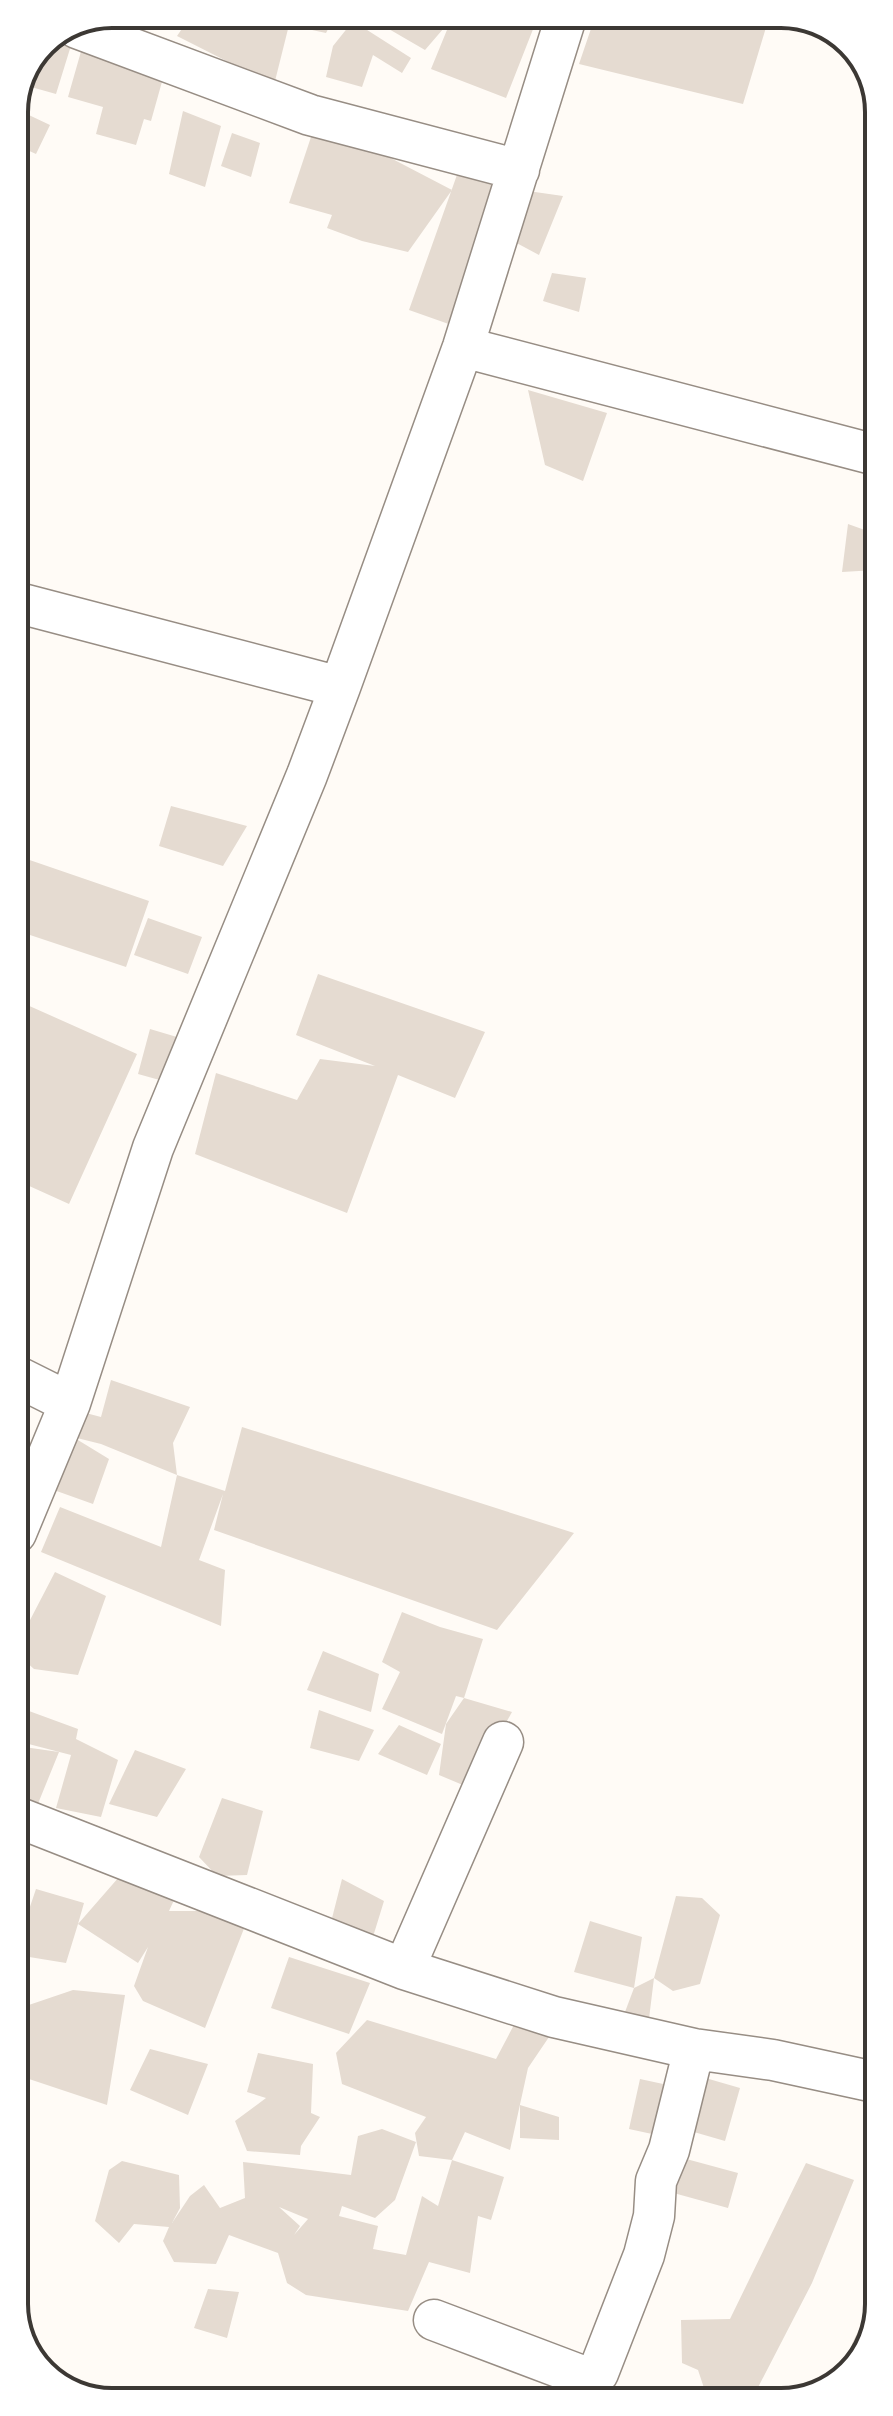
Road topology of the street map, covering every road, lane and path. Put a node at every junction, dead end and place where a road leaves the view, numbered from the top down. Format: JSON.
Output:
{"nodes":[{"id":1,"x":563,"y":28,"type":"edge"},
{"id":2,"x":87,"y":32,"type":"edge"},
{"id":3,"x":519,"y":170,"type":"junction"},
{"id":4,"x":463,"y":347,"type":"junction"},
{"id":5,"x":865,"y":452,"type":"edge"},
{"id":6,"x":28,"y":605,"type":"edge"},
{"id":7,"x":340,"y":687,"type":"junction"},
{"id":8,"x":28,"y":1382,"type":"edge"},
{"id":9,"x":70,"y":1403,"type":"junction"},
{"id":10,"x":28,"y":1504,"type":"edge"},
{"id":11,"x":503,"y":1742,"type":"dead end"},
{"id":12,"x":28,"y":1821,"type":"edge"},
{"id":13,"x":404,"y":1969,"type":"junction"},
{"id":14,"x":694,"y":2049,"type":"junction"},
{"id":15,"x":865,"y":2080,"type":"edge"},
{"id":16,"x":434,"y":2320,"type":"dead end"}],
"edges":[{"from":1,"to":3,"type":"street"},
{"from":2,"to":3,"type":"street"},
{"from":3,"to":4,"type":"street"},
{"from":4,"to":5,"type":"street"},
{"from":4,"to":7,"type":"street"},
{"from":6,"to":7,"type":"street"},
{"from":7,"to":9,"type":"street"},
{"from":8,"to":9,"type":"street"},
{"from":9,"to":10,"type":"street"},
{"from":11,"to":13,"type":"street"},
{"from":12,"to":13,"type":"street"},
{"from":13,"to":14,"type":"street"},
{"from":14,"to":15,"type":"street"},
{"from":14,"to":16,"type":"street"}]}
